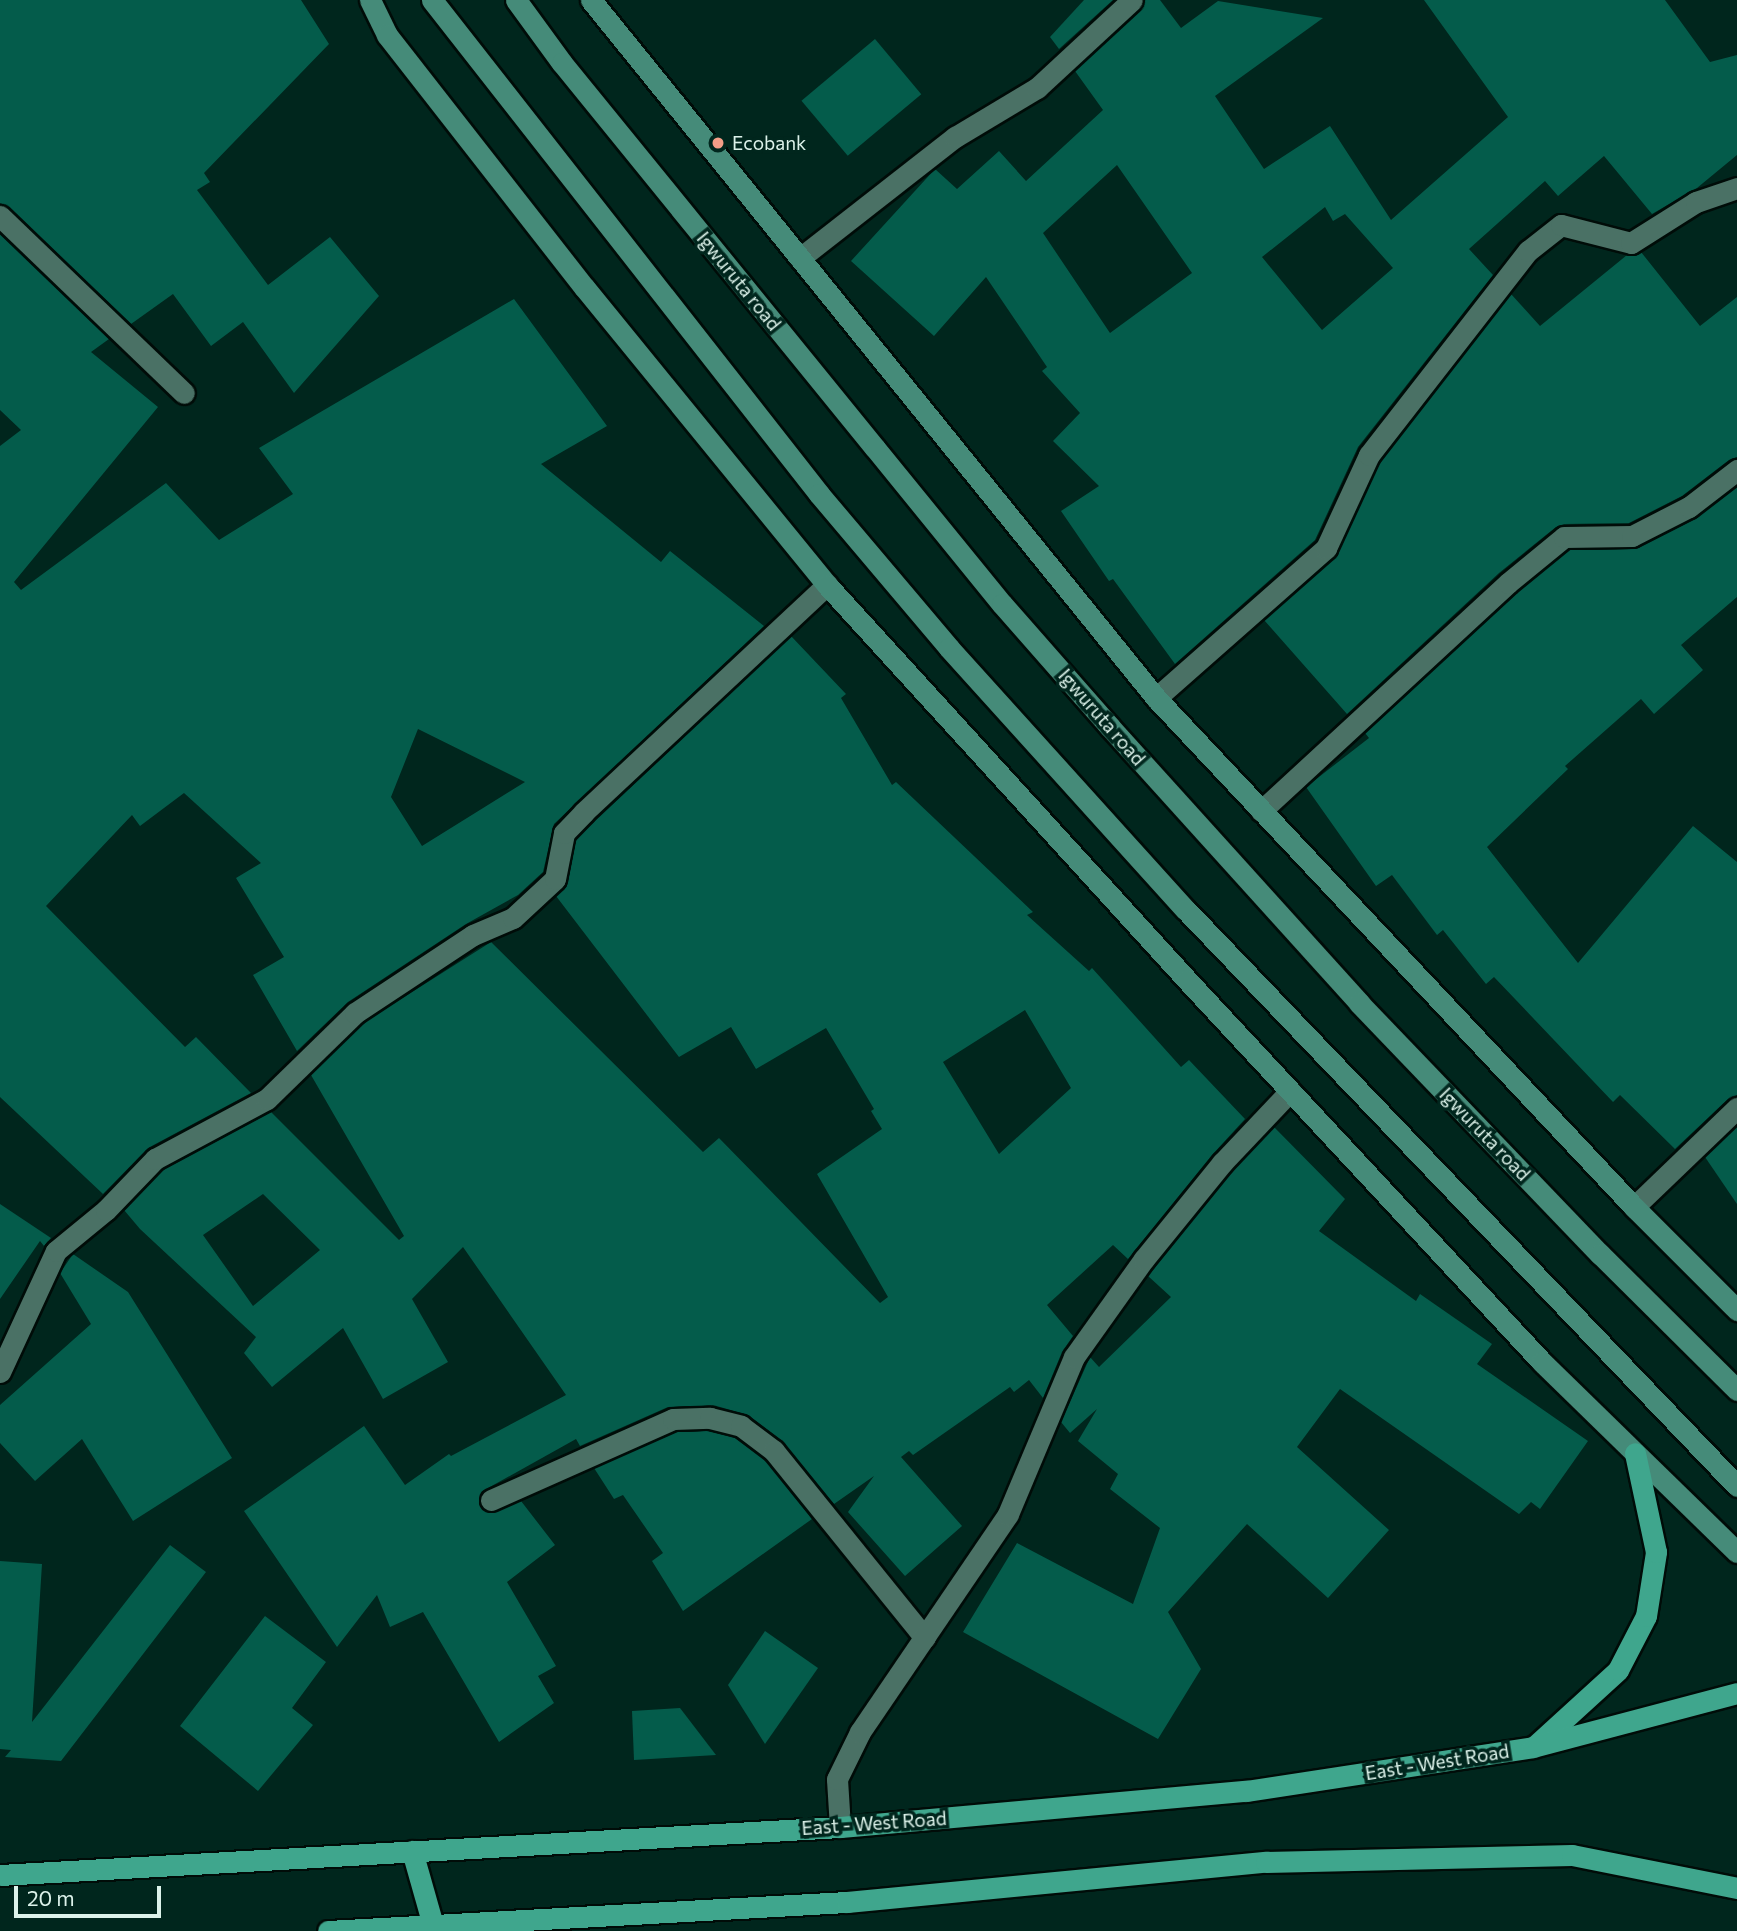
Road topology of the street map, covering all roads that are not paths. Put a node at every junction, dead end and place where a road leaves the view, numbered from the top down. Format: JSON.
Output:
{"nodes":[{"id":1,"x":370,"y":0,"type":"edge"},
{"id":2,"x":432,"y":0,"type":"edge"},
{"id":3,"x":516,"y":0,"type":"edge"},
{"id":4,"x":1132,"y":0,"type":"edge"},
{"id":5,"x":595,"y":1,"type":"edge"},
{"id":6,"x":1737,"y":188,"type":"edge"},
{"id":7,"x":0,"y":216,"type":"edge"},
{"id":8,"x":800,"y":258,"type":"junction"},
{"id":9,"x":184,"y":393,"type":"dead end"},
{"id":10,"x":1737,"y":470,"type":"edge"},
{"id":11,"x":827,"y":585,"type":"junction"},
{"id":12,"x":1156,"y":698,"type":"junction"},
{"id":13,"x":1261,"y":811,"type":"junction"},
{"id":14,"x":1290,"y":1091,"type":"junction"},
{"id":15,"x":1737,"y":1108,"type":"edge"},
{"id":16,"x":1634,"y":1207,"type":"junction"},
{"id":17,"x":1737,"y":1310,"type":"edge"},
{"id":18,"x":0,"y":1372,"type":"edge"},
{"id":19,"x":1737,"y":1390,"type":"edge"},
{"id":20,"x":1635,"y":1453,"type":"junction"},
{"id":21,"x":1737,"y":1486,"type":"edge"},
{"id":22,"x":491,"y":1500,"type":"dead end"},
{"id":23,"x":1737,"y":1552,"type":"edge"},
{"id":24,"x":925,"y":1638,"type":"junction"},
{"id":25,"x":1737,"y":1693,"type":"edge"},
{"id":26,"x":1534,"y":1747,"type":"junction"},
{"id":27,"x":840,"y":1827,"type":"junction"},
{"id":28,"x":412,"y":1851,"type":"junction"},
{"id":29,"x":0,"y":1875,"type":"edge"},
{"id":30,"x":1737,"y":1888,"type":"edge"},
{"id":31,"x":433,"y":1925,"type":"junction"},
{"id":32,"x":328,"y":1931,"type":"edge"}],
"edges":[{"from":1,"to":11,"type":"street"},
{"from":2,"to":21,"type":"street"},
{"from":3,"to":19,"type":"street","name":"Igwuruta road"},
{"from":4,"to":8,"type":"street"},
{"from":5,"to":8,"type":"street"},
{"from":6,"to":12,"type":"street"},
{"from":7,"to":9,"type":"street"},
{"from":8,"to":12,"type":"street"},
{"from":10,"to":13,"type":"street"},
{"from":11,"to":14,"type":"street"},
{"from":11,"to":18,"type":"street"},
{"from":12,"to":13,"type":"street"},
{"from":13,"to":16,"type":"street"},
{"from":14,"to":20,"type":"street"},
{"from":14,"to":24,"type":"street"},
{"from":15,"to":16,"type":"street"},
{"from":16,"to":17,"type":"street"},
{"from":20,"to":23,"type":"street"},
{"from":20,"to":26,"type":"main road"},
{"from":22,"to":24,"type":"street"},
{"from":24,"to":27,"type":"street"},
{"from":25,"to":26,"type":"main road","name":"East - West Road"},
{"from":26,"to":27,"type":"main road","name":"East - West Road"},
{"from":27,"to":28,"type":"main road","name":"East - West Road"},
{"from":28,"to":29,"type":"main road","name":"East - West Road"},
{"from":28,"to":31,"type":"main road"},
{"from":30,"to":31,"type":"main road"},
{"from":31,"to":32,"type":"main road"}]}
